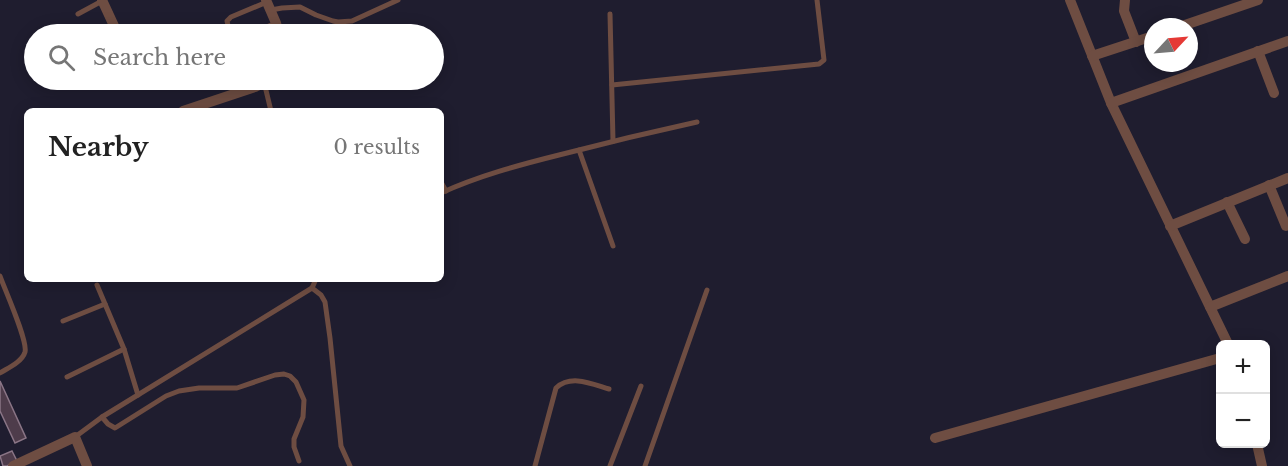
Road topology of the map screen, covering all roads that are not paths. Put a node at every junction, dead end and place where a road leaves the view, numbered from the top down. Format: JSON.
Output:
{"nodes":[{"id":1,"x":102,"y":0,"type":"edge"},
{"id":2,"x":398,"y":0,"type":"edge"},
{"id":3,"x":817,"y":0,"type":"edge"},
{"id":4,"x":1070,"y":0,"type":"edge"},
{"id":5,"x":1125,"y":0,"type":"edge"},
{"id":6,"x":1258,"y":0,"type":"edge"},
{"id":7,"x":268,"y":3,"type":"edge"},
{"id":8,"x":78,"y":14,"type":"dead end"},
{"id":9,"x":610,"y":14,"type":"dead end"},
{"id":10,"x":1198,"y":21,"type":"edge"},
{"id":11,"x":114,"y":24,"type":"edge"},
{"id":12,"x":228,"y":24,"type":"edge"},
{"id":13,"x":276,"y":24,"type":"edge"},
{"id":14,"x":1144,"y":39,"type":"edge"},
{"id":15,"x":1288,"y":41,"type":"edge"},
{"id":16,"x":1136,"y":42,"type":"junction"},
{"id":17,"x":1258,"y":51,"type":"junction"},
{"id":18,"x":1092,"y":56,"type":"junction"},
{"id":19,"x":612,"y":85,"type":"junction"},
{"id":20,"x":246,"y":90,"type":"edge"},
{"id":21,"x":268,"y":90,"type":"edge"},
{"id":22,"x":1274,"y":93,"type":"dead end"},
{"id":23,"x":1111,"y":103,"type":"junction"},
{"id":24,"x":192,"y":108,"type":"edge"},
{"id":25,"x":270,"y":108,"type":"edge"},
{"id":26,"x":697,"y":123,"type":"dead end"},
{"id":27,"x":613,"y":141,"type":"junction"},
{"id":28,"x":579,"y":150,"type":"junction"},
{"id":29,"x":1288,"y":178,"type":"edge"},
{"id":30,"x":1269,"y":185,"type":"junction"},
{"id":31,"x":444,"y":192,"type":"edge"},
{"id":32,"x":1227,"y":202,"type":"junction"},
{"id":33,"x":1170,"y":225,"type":"junction"},
{"id":34,"x":1286,"y":226,"type":"dead end"},
{"id":35,"x":1245,"y":239,"type":"dead end"},
{"id":36,"x":613,"y":246,"type":"dead end"},
{"id":37,"x":0,"y":276,"type":"edge"},
{"id":38,"x":1288,"y":276,"type":"edge"},
{"id":39,"x":315,"y":282,"type":"edge"},
{"id":40,"x":97,"y":285,"type":"dead end"},
{"id":41,"x":312,"y":288,"type":"junction"},
{"id":42,"x":707,"y":290,"type":"dead end"},
{"id":43,"x":105,"y":304,"type":"junction"},
{"id":44,"x":1210,"y":307,"type":"junction"},
{"id":45,"x":63,"y":321,"type":"dead end"},
{"id":46,"x":1226,"y":340,"type":"edge"},
{"id":47,"x":124,"y":350,"type":"junction"},
{"id":48,"x":1216,"y":359,"type":"edge"},
{"id":49,"x":0,"y":373,"type":"edge"},
{"id":50,"x":67,"y":377,"type":"dead end"},
{"id":51,"x":641,"y":386,"type":"dead end"},
{"id":52,"x":609,"y":389,"type":"dead end"},
{"id":53,"x":138,"y":395,"type":"junction"},
{"id":54,"x":102,"y":417,"type":"junction"},
{"id":55,"x":75,"y":437,"type":"junction"},
{"id":56,"x":935,"y":438,"type":"dead end"},
{"id":57,"x":1258,"y":448,"type":"edge"},
{"id":58,"x":299,"y":460,"type":"dead end"},
{"id":59,"x":13,"y":466,"type":"edge"},
{"id":60,"x":87,"y":466,"type":"edge"},
{"id":61,"x":350,"y":466,"type":"edge"},
{"id":62,"x":535,"y":466,"type":"edge"},
{"id":63,"x":610,"y":466,"type":"edge"},
{"id":64,"x":645,"y":466,"type":"edge"},
{"id":65,"x":1262,"y":466,"type":"edge"}],
"edges":[{"from":1,"to":8,"type":"lane"},
{"from":1,"to":11,"type":"street"},
{"from":2,"to":7,"type":"lane"},
{"from":3,"to":19,"type":"lane"},
{"from":4,"to":18,"type":"street"},
{"from":5,"to":16,"type":"street"},
{"from":6,"to":10,"type":"street"},
{"from":7,"to":12,"type":"lane"},
{"from":7,"to":13,"type":"street"},
{"from":9,"to":19,"type":"lane"},
{"from":14,"to":16,"type":"street"},
{"from":15,"to":17,"type":"street"},
{"from":16,"to":18,"type":"street"},
{"from":17,"to":22,"type":"street"},
{"from":17,"to":23,"type":"street"},
{"from":18,"to":23,"type":"street"},
{"from":19,"to":27,"type":"lane"},
{"from":20,"to":24,"type":"street"},
{"from":21,"to":25,"type":"lane"},
{"from":23,"to":33,"type":"street"},
{"from":26,"to":27,"type":"lane"},
{"from":27,"to":28,"type":"lane"},
{"from":28,"to":31,"type":"lane"},
{"from":28,"to":36,"type":"lane"},
{"from":29,"to":30,"type":"street"},
{"from":30,"to":32,"type":"street"},
{"from":30,"to":34,"type":"street"},
{"from":32,"to":33,"type":"street"},
{"from":32,"to":35,"type":"street"},
{"from":33,"to":44,"type":"street"},
{"from":37,"to":49,"type":"lane"},
{"from":38,"to":44,"type":"street"},
{"from":39,"to":41,"type":"lane"},
{"from":40,"to":43,"type":"lane"},
{"from":41,"to":53,"type":"lane"},
{"from":41,"to":61,"type":"lane"},
{"from":42,"to":64,"type":"lane"},
{"from":43,"to":45,"type":"lane"},
{"from":43,"to":47,"type":"lane"},
{"from":44,"to":46,"type":"street"},
{"from":47,"to":50,"type":"lane"},
{"from":47,"to":53,"type":"lane"},
{"from":48,"to":56,"type":"street"},
{"from":51,"to":63,"type":"lane"},
{"from":52,"to":62,"type":"lane"},
{"from":53,"to":54,"type":"lane"},
{"from":54,"to":55,"type":"lane"},
{"from":54,"to":58,"type":"lane"},
{"from":55,"to":59,"type":"street"},
{"from":55,"to":60,"type":"street"},
{"from":57,"to":65,"type":"street"}]}
